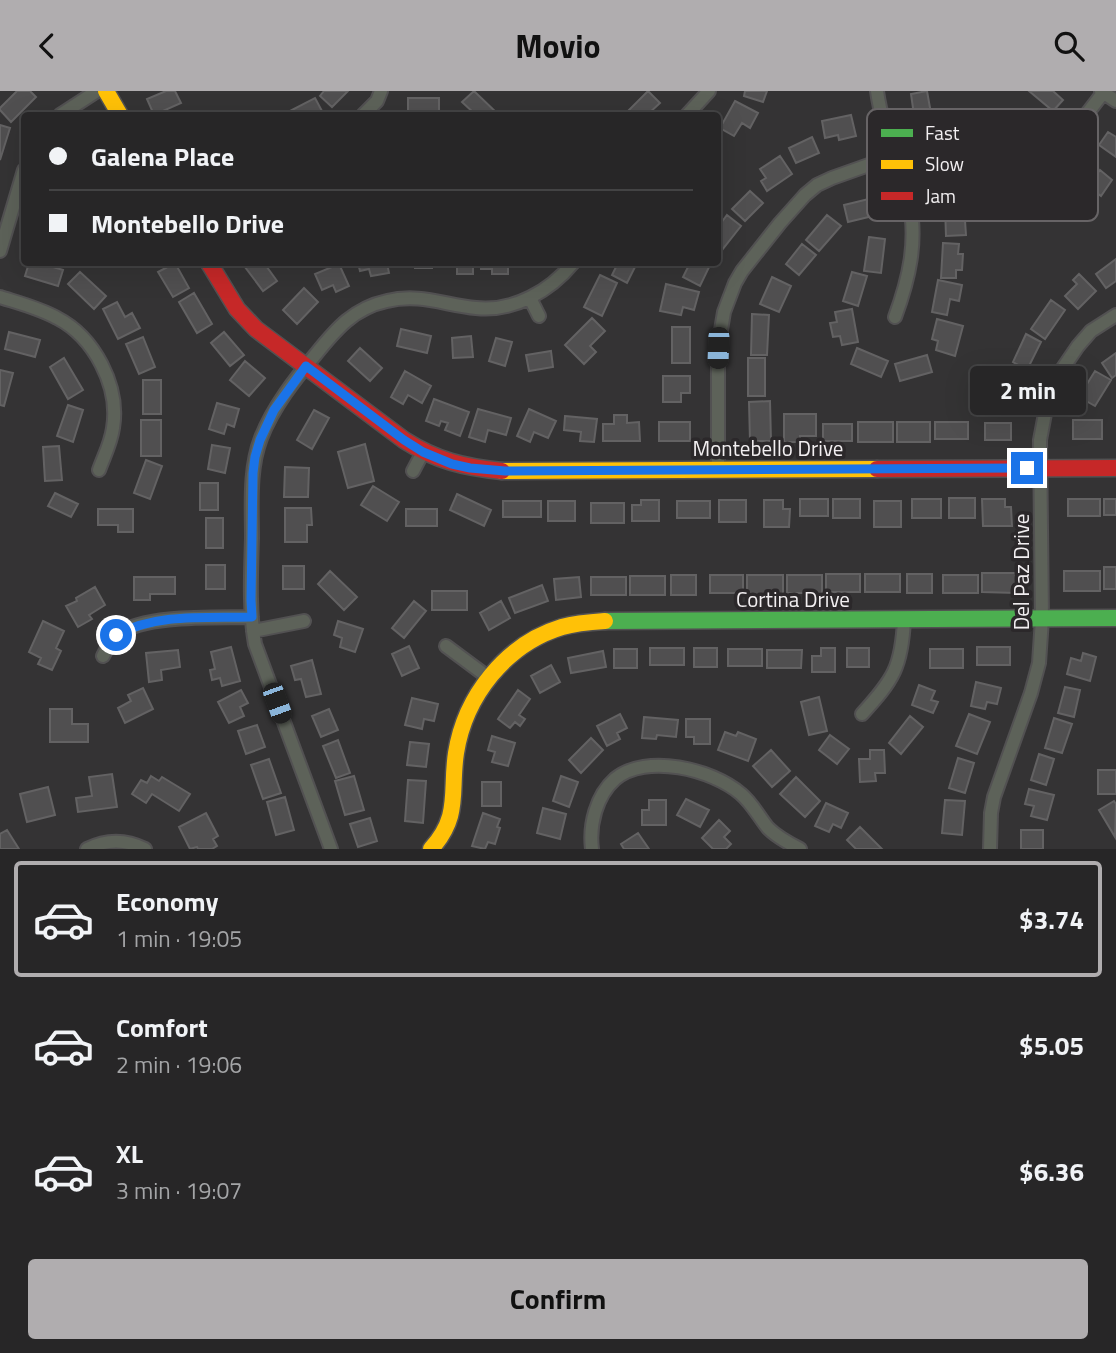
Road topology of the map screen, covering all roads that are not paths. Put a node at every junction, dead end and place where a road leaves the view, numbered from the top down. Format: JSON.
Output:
{"nodes":[{"id":1,"x":97,"y":91,"type":"edge"},
{"id":2,"x":106,"y":91,"type":"edge"},
{"id":3,"x":381,"y":91,"type":"edge"},
{"id":4,"x":709,"y":91,"type":"edge"},
{"id":5,"x":877,"y":91,"type":"edge"},
{"id":6,"x":1102,"y":92,"type":"edge"},
{"id":7,"x":1116,"y":101,"type":"edge"},
{"id":8,"x":881,"y":109,"type":"edge"},
{"id":9,"x":1089,"y":109,"type":"edge"},
{"id":10,"x":65,"y":112,"type":"edge"},
{"id":11,"x":118,"y":112,"type":"edge"},
{"id":12,"x":366,"y":112,"type":"edge"},
{"id":13,"x":690,"y":112,"type":"edge"},
{"id":14,"x":867,"y":166,"type":"edge"},
{"id":15,"x":21,"y":180,"type":"edge"},
{"id":16,"x":911,"y":221,"type":"edge"},
{"id":17,"x":0,"y":251,"type":"edge"},
{"id":18,"x":211,"y":266,"type":"edge"},
{"id":19,"x":571,"y":266,"type":"edge"},
{"id":20,"x":0,"y":297,"type":"edge"},
{"id":21,"x":530,"y":298,"type":"junction"},
{"id":22,"x":1116,"y":314,"type":"edge"},
{"id":23,"x":539,"y":316,"type":"dead end"},
{"id":24,"x":895,"y":317,"type":"dead end"},
{"id":25,"x":306,"y":366,"type":"junction"},
{"id":26,"x":423,"y":452,"type":"junction"},
{"id":27,"x":1039,"y":468,"type":"junction"},
{"id":28,"x":1116,"y":468,"type":"edge"},
{"id":29,"x":99,"y":470,"type":"dead end"},
{"id":30,"x":718,"y":470,"type":"junction"},
{"id":31,"x":413,"y":471,"type":"dead end"},
{"id":32,"x":252,"y":617,"type":"junction"},
{"id":33,"x":1116,"y":618,"type":"edge"},
{"id":34,"x":904,"y":619,"type":"junction"},
{"id":35,"x":1042,"y":619,"type":"junction"},
{"id":36,"x":304,"y":621,"type":"dead end"},
{"id":37,"x":253,"y":631,"type":"junction"},
{"id":38,"x":446,"y":646,"type":"dead end"},
{"id":39,"x":103,"y":656,"type":"dead end"},
{"id":40,"x":489,"y":678,"type":"junction"},
{"id":41,"x":862,"y":714,"type":"dead end"},
{"id":42,"x":87,"y":849,"type":"edge"},
{"id":43,"x":145,"y":849,"type":"edge"},
{"id":44,"x":331,"y":849,"type":"edge"},
{"id":45,"x":431,"y":849,"type":"edge"},
{"id":46,"x":592,"y":849,"type":"edge"},
{"id":47,"x":800,"y":849,"type":"edge"},
{"id":48,"x":990,"y":849,"type":"edge"}],
"edges":[{"from":1,"to":10,"type":"street"},
{"from":2,"to":11,"type":"street"},
{"from":3,"to":12,"type":"street"},
{"from":4,"to":13,"type":"street"},
{"from":5,"to":8,"type":"street"},
{"from":6,"to":7,"type":"street"},
{"from":6,"to":9,"type":"street"},
{"from":14,"to":30,"type":"street"},
{"from":15,"to":17,"type":"street"},
{"from":16,"to":24,"type":"street"},
{"from":18,"to":25,"type":"street","name":"Montebello Drive"},
{"from":19,"to":21,"type":"street"},
{"from":20,"to":29,"type":"street"},
{"from":21,"to":23,"type":"street"},
{"from":21,"to":25,"type":"street"},
{"from":22,"to":27,"type":"street","name":"Del Paz Drive"},
{"from":25,"to":26,"type":"street","name":"Montebello Drive"},
{"from":25,"to":32,"type":"street"},
{"from":26,"to":30,"type":"street","name":"Montebello Drive"},
{"from":26,"to":31,"type":"street"},
{"from":27,"to":28,"type":"street","name":"Montebello Drive"},
{"from":27,"to":30,"type":"street","name":"Montebello Drive"},
{"from":27,"to":35,"type":"street","name":"Del Paz Drive"},
{"from":32,"to":37,"type":"street"},
{"from":32,"to":39,"type":"street"},
{"from":33,"to":35,"type":"street","name":"Cortina Drive"},
{"from":34,"to":35,"type":"street","name":"Cortina Drive"},
{"from":34,"to":40,"type":"street","name":"Cortina Drive"},
{"from":34,"to":41,"type":"street"},
{"from":35,"to":48,"type":"street","name":"Del Paz Drive"},
{"from":36,"to":37,"type":"street"},
{"from":37,"to":44,"type":"street"},
{"from":38,"to":40,"type":"street"},
{"from":40,"to":45,"type":"street","name":"Cortina Drive"},
{"from":42,"to":43,"type":"street"},
{"from":46,"to":47,"type":"street"}]}
